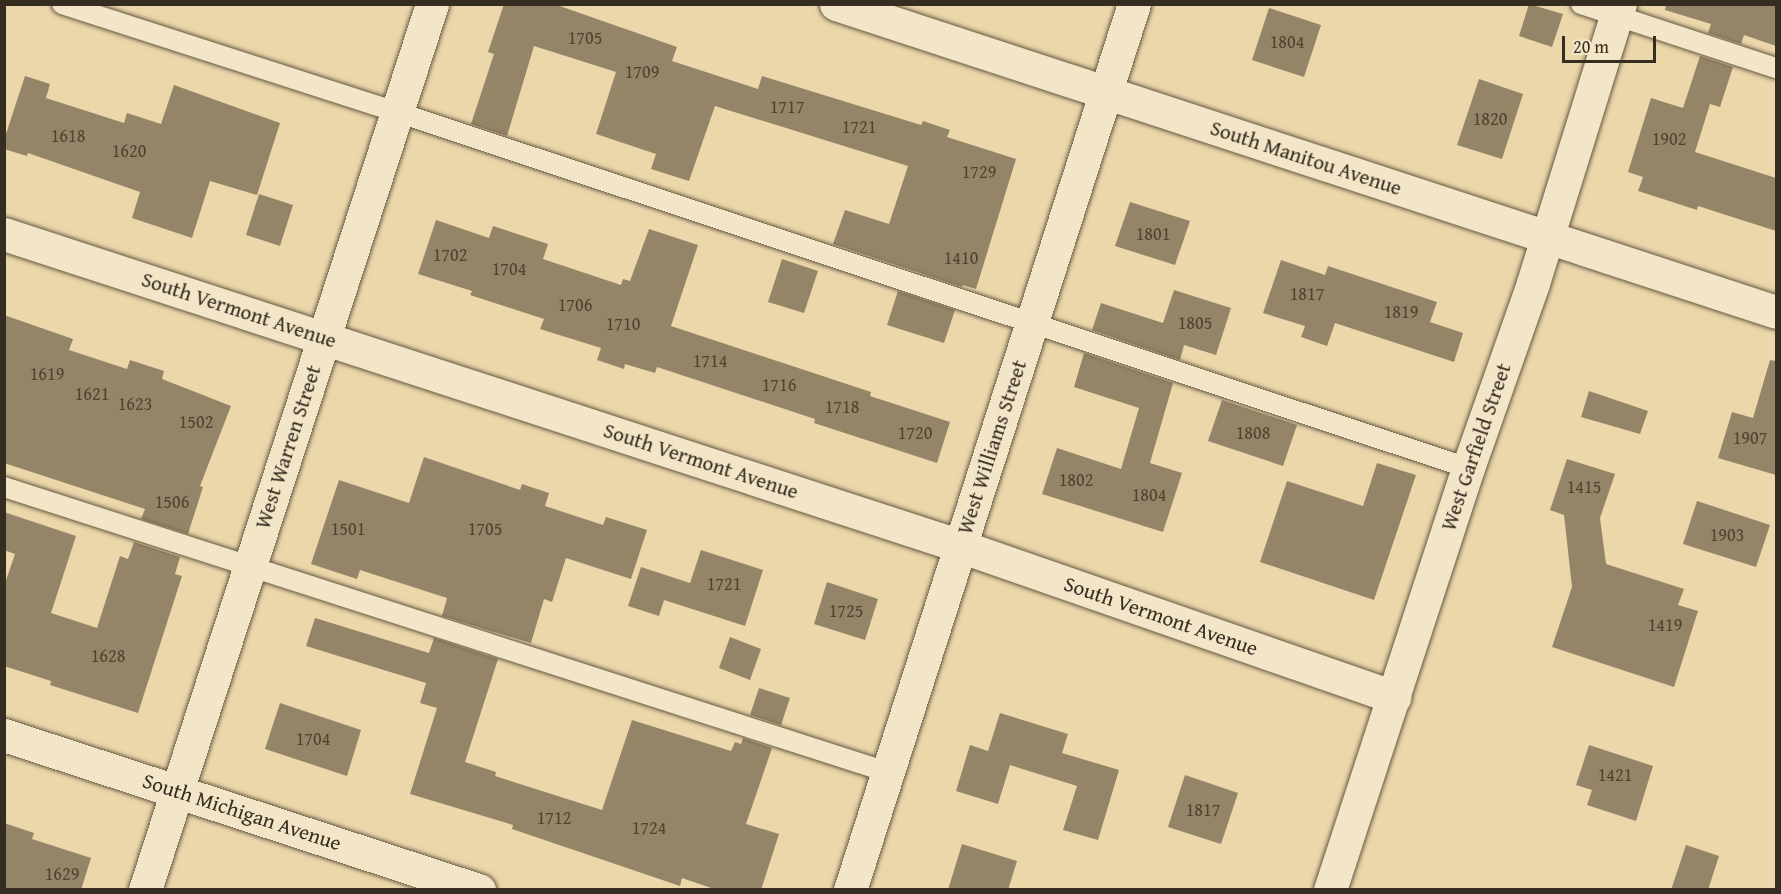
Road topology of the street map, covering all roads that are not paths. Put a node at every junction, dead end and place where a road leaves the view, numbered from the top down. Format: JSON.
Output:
{"nodes":[{"id":1,"x":62,"y":4,"type":"edge"},
{"id":2,"x":432,"y":4,"type":"edge"},
{"id":3,"x":836,"y":4,"type":"edge"},
{"id":4,"x":1134,"y":4,"type":"edge"},
{"id":5,"x":1581,"y":4,"type":"edge"},
{"id":6,"x":1618,"y":10,"type":"edge"},
{"id":7,"x":1776,"y":68,"type":"edge"},
{"id":8,"x":1106,"y":93,"type":"junction"},
{"id":9,"x":397,"y":112,"type":"junction"},
{"id":10,"x":4,"y":234,"type":"edge"},
{"id":11,"x":1548,"y":236,"type":"junction"},
{"id":12,"x":1776,"y":312,"type":"edge"},
{"id":13,"x":1032,"y":325,"type":"junction"},
{"id":14,"x":324,"y":338,"type":"junction"},
{"id":15,"x":1468,"y":468,"type":"junction"},
{"id":16,"x":4,"y":488,"type":"edge"},
{"id":17,"x":960,"y":546,"type":"junction"},
{"id":18,"x":250,"y":565,"type":"junction"},
{"id":19,"x":1394,"y":697,"type":"junction"},
{"id":20,"x":4,"y":735,"type":"edge"},
{"id":21,"x":887,"y":772,"type":"junction"},
{"id":22,"x":177,"y":791,"type":"junction"},
{"id":23,"x":145,"y":890,"type":"edge"},
{"id":24,"x":479,"y":890,"type":"edge"},
{"id":25,"x":850,"y":890,"type":"edge"},
{"id":26,"x":1330,"y":890,"type":"edge"}],
"edges":[{"from":1,"to":9,"type":"lane"},
{"from":2,"to":9,"type":"street","name":"West Warren Street"},
{"from":3,"to":8,"type":"street","name":"South Manitou Avenue"},
{"from":4,"to":8,"type":"street","name":"West Williams Street"},
{"from":5,"to":6,"type":"lane"},
{"from":6,"to":7,"type":"lane"},
{"from":6,"to":11,"type":"street","name":"West Garfield Street"},
{"from":8,"to":11,"type":"street","name":"South Manitou Avenue"},
{"from":8,"to":13,"type":"street","name":"West Williams Street"},
{"from":9,"to":13,"type":"lane"},
{"from":9,"to":14,"type":"street","name":"West Warren Street"},
{"from":10,"to":14,"type":"street","name":"South Vermont Avenue"},
{"from":11,"to":12,"type":"street","name":"South Manitou Avenue"},
{"from":11,"to":15,"type":"street","name":"West Garfield Street"},
{"from":13,"to":15,"type":"lane"},
{"from":13,"to":17,"type":"street","name":"West Williams Street"},
{"from":14,"to":17,"type":"street","name":"South Vermont Avenue"},
{"from":14,"to":18,"type":"street","name":"West Warren Street"},
{"from":15,"to":19,"type":"street","name":"West Garfield Street"},
{"from":16,"to":18,"type":"lane"},
{"from":17,"to":19,"type":"street","name":"South Vermont Avenue"},
{"from":17,"to":21,"type":"street","name":"West Williams Street"},
{"from":18,"to":21,"type":"lane"},
{"from":18,"to":22,"type":"street","name":"West Warren Street"},
{"from":19,"to":26,"type":"street","name":"West Garfield Street"},
{"from":20,"to":22,"type":"street","name":"South Michigan Avenue"},
{"from":21,"to":25,"type":"street","name":"West Williams Street"},
{"from":22,"to":23,"type":"street","name":"West Warren Street"},
{"from":22,"to":24,"type":"street","name":"South Michigan Avenue"}]}
